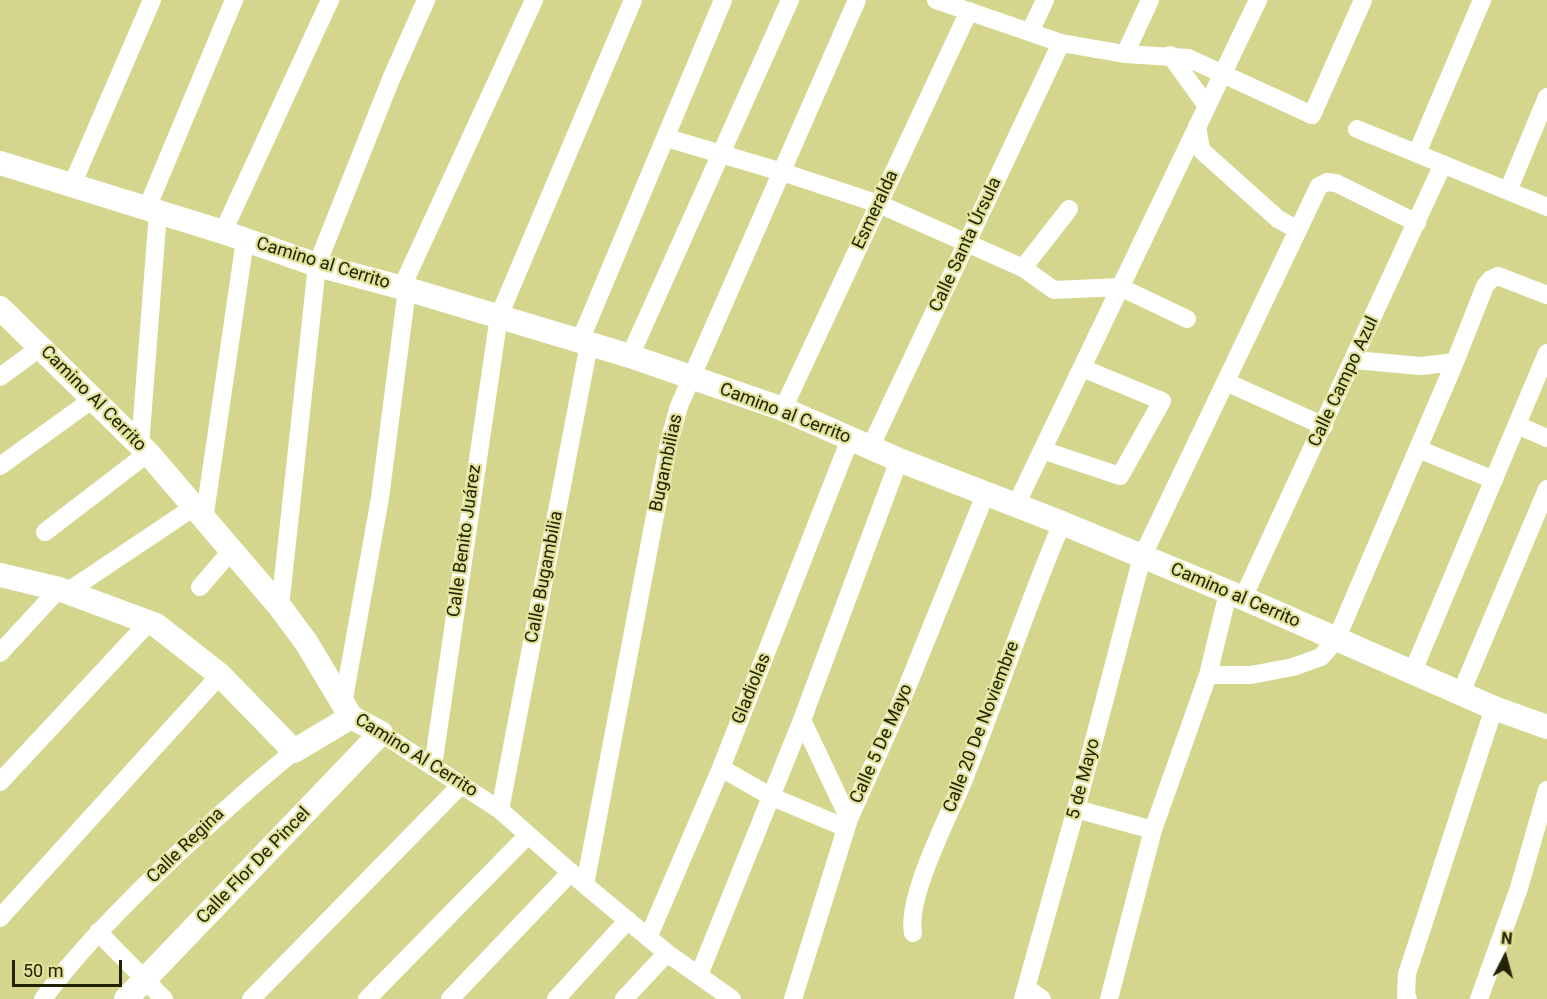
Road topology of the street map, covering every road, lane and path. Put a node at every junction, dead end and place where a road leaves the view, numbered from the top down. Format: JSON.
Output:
{"nodes":[{"id":1,"x":153,"y":0,"type":"edge"},
{"id":2,"x":234,"y":0,"type":"edge"},
{"id":3,"x":330,"y":0,"type":"edge"},
{"id":4,"x":426,"y":0,"type":"edge"},
{"id":5,"x":534,"y":0,"type":"edge"},
{"id":6,"x":633,"y":0,"type":"edge"},
{"id":7,"x":723,"y":0,"type":"edge"},
{"id":8,"x":790,"y":0,"type":"edge"},
{"id":9,"x":858,"y":0,"type":"edge"},
{"id":10,"x":939,"y":0,"type":"edge"},
{"id":11,"x":1045,"y":0,"type":"edge"},
{"id":12,"x":1150,"y":0,"type":"edge"},
{"id":13,"x":1257,"y":0,"type":"edge"},
{"id":14,"x":1363,"y":0,"type":"edge"},
{"id":15,"x":1482,"y":0,"type":"edge"},
{"id":16,"x":969,"y":11,"type":"junction"},
{"id":17,"x":1030,"y":32,"type":"junction"},
{"id":18,"x":1061,"y":43,"type":"junction"},
{"id":19,"x":1125,"y":54,"type":"junction"},
{"id":20,"x":1170,"y":55,"type":"junction"},
{"id":21,"x":1223,"y":72,"type":"junction"},
{"id":22,"x":1547,"y":97,"type":"edge"},
{"id":23,"x":1207,"y":106,"type":"junction"},
{"id":24,"x":1197,"y":126,"type":"junction"},
{"id":25,"x":1357,"y":129,"type":"dead end"},
{"id":26,"x":667,"y":138,"type":"junction"},
{"id":27,"x":1417,"y":153,"type":"junction"},
{"id":28,"x":722,"y":155,"type":"junction"},
{"id":29,"x":0,"y":164,"type":"edge"},
{"id":30,"x":1443,"y":164,"type":"junction"},
{"id":31,"x":782,"y":172,"type":"junction"},
{"id":32,"x":72,"y":185,"type":"junction"},
{"id":33,"x":1509,"y":191,"type":"junction"},
{"id":34,"x":879,"y":204,"type":"junction"},
{"id":35,"x":1547,"y":207,"type":"edge"},
{"id":36,"x":1069,"y":209,"type":"dead end"},
{"id":37,"x":152,"y":210,"type":"junction"},
{"id":38,"x":1417,"y":223,"type":"junction"},
{"id":39,"x":1298,"y":230,"type":"junction"},
{"id":40,"x":234,"y":236,"type":"junction"},
{"id":41,"x":967,"y":244,"type":"junction"},
{"id":42,"x":317,"y":265,"type":"junction"},
{"id":43,"x":1023,"y":268,"type":"junction"},
{"id":44,"x":1120,"y":287,"type":"junction"},
{"id":45,"x":404,"y":288,"type":"junction"},
{"id":46,"x":1547,"y":296,"type":"edge"},
{"id":47,"x":0,"y":308,"type":"edge"},
{"id":48,"x":499,"y":316,"type":"junction"},
{"id":49,"x":1187,"y":319,"type":"dead end"},
{"id":50,"x":585,"y":342,"type":"junction"},
{"id":51,"x":40,"y":347,"type":"junction"},
{"id":52,"x":1547,"y":353,"type":"edge"},
{"id":53,"x":630,"y":356,"type":"junction"},
{"id":54,"x":1354,"y":360,"type":"junction"},
{"id":55,"x":1455,"y":362,"type":"junction"},
{"id":56,"x":1082,"y":368,"type":"junction"},
{"id":57,"x":0,"y":377,"type":"edge"},
{"id":58,"x":691,"y":378,"type":"junction"},
{"id":59,"x":1226,"y":382,"type":"junction"},
{"id":60,"x":93,"y":399,"type":"junction"},
{"id":61,"x":783,"y":409,"type":"junction"},
{"id":62,"x":1517,"y":425,"type":"junction"},
{"id":63,"x":1324,"y":426,"type":"junction"},
{"id":64,"x":1547,"y":438,"type":"edge"},
{"id":65,"x":860,"y":443,"type":"junction"},
{"id":66,"x":1418,"y":449,"type":"junction"},
{"id":67,"x":144,"y":450,"type":"junction"},
{"id":68,"x":1042,"y":450,"type":"junction"},
{"id":69,"x":899,"y":460,"type":"junction"},
{"id":70,"x":0,"y":466,"type":"edge"},
{"id":71,"x":1494,"y":480,"type":"junction"},
{"id":72,"x":1547,"y":489,"type":"edge"},
{"id":73,"x":986,"y":495,"type":"junction"},
{"id":74,"x":1016,"y":505,"type":"junction"},
{"id":75,"x":199,"y":514,"type":"junction"},
{"id":76,"x":1062,"y":523,"type":"junction"},
{"id":77,"x":45,"y":532,"type":"dead end"},
{"id":78,"x":231,"y":551,"type":"junction"},
{"id":79,"x":1142,"y":557,"type":"junction"},
{"id":80,"x":0,"y":575,"type":"edge"},
{"id":81,"x":200,"y":587,"type":"dead end"},
{"id":82,"x":63,"y":590,"type":"junction"},
{"id":83,"x":1235,"y":596,"type":"junction"},
{"id":84,"x":280,"y":607,"type":"junction"},
{"id":85,"x":149,"y":622,"type":"junction"},
{"id":86,"x":1336,"y":640,"type":"junction"},
{"id":87,"x":0,"y":653,"type":"edge"},
{"id":88,"x":1413,"y":671,"type":"junction"},
{"id":89,"x":220,"y":675,"type":"junction"},
{"id":90,"x":1208,"y":675,"type":"junction"},
{"id":91,"x":1461,"y":693,"type":"junction"},
{"id":92,"x":1494,"y":708,"type":"junction"},
{"id":93,"x":347,"y":710,"type":"junction"},
{"id":94,"x":802,"y":720,"type":"junction"},
{"id":95,"x":1547,"y":728,"type":"edge"},
{"id":96,"x":381,"y":733,"type":"junction"},
{"id":97,"x":294,"y":751,"type":"junction"},
{"id":98,"x":433,"y":766,"type":"junction"},
{"id":99,"x":721,"y":768,"type":"junction"},
{"id":100,"x":0,"y":782,"type":"edge"},
{"id":101,"x":462,"y":784,"type":"junction"},
{"id":102,"x":1547,"y":790,"type":"edge"},
{"id":103,"x":770,"y":796,"type":"junction"},
{"id":104,"x":1076,"y":809,"type":"junction"},
{"id":105,"x":500,"y":810,"type":"junction"},
{"id":106,"x":848,"y":824,"type":"junction"},
{"id":107,"x":1153,"y":830,"type":"junction"},
{"id":108,"x":528,"y":835,"type":"junction"},
{"id":109,"x":571,"y":873,"type":"junction"},
{"id":110,"x":585,"y":885,"type":"junction"},
{"id":111,"x":0,"y":918,"type":"edge"},
{"id":112,"x":628,"y":921,"type":"junction"},
{"id":113,"x":98,"y":932,"type":"junction"},
{"id":114,"x":913,"y":933,"type":"dead end"},
{"id":115,"x":648,"y":938,"type":"junction"},
{"id":116,"x":667,"y":953,"type":"junction"},
{"id":117,"x":699,"y":975,"type":"junction"},
{"id":118,"x":145,"y":980,"type":"junction"},
{"id":119,"x":1025,"y":994,"type":"edge"},
{"id":120,"x":43,"y":999,"type":"edge"},
{"id":121,"x":126,"y":999,"type":"edge"},
{"id":122,"x":164,"y":999,"type":"edge"},
{"id":123,"x":251,"y":999,"type":"edge"},
{"id":124,"x":368,"y":999,"type":"edge"},
{"id":125,"x":450,"y":999,"type":"edge"},
{"id":126,"x":556,"y":999,"type":"edge"},
{"id":127,"x":624,"y":999,"type":"edge"},
{"id":128,"x":732,"y":999,"type":"edge"},
{"id":129,"x":794,"y":999,"type":"edge"},
{"id":130,"x":1042,"y":999,"type":"edge"},
{"id":131,"x":1109,"y":999,"type":"edge"},
{"id":132,"x":1408,"y":999,"type":"edge"},
{"id":133,"x":1479,"y":999,"type":"edge"}],
"edges":[{"from":1,"to":32,"type":"street"},
{"from":2,"to":37,"type":"street"},
{"from":3,"to":40,"type":"street"},
{"from":4,"to":42,"type":"street"},
{"from":5,"to":45,"type":"street"},
{"from":6,"to":48,"type":"street","name":"Calle Benito Juárez"},
{"from":7,"to":26,"type":"street","name":"Calle Bugambilia"},
{"from":8,"to":28,"type":"street"},
{"from":9,"to":31,"type":"street","name":"Bugambilias"},
{"from":10,"to":16,"type":"street"},
{"from":11,"to":17,"type":"street"},
{"from":12,"to":19,"type":"street"},
{"from":13,"to":21,"type":"street"},
{"from":14,"to":21,"type":"street"},
{"from":15,"to":27,"type":"street"},
{"from":16,"to":17,"type":"street"},
{"from":16,"to":34,"type":"street","name":"Esmeralda"},
{"from":17,"to":18,"type":"street"},
{"from":18,"to":19,"type":"street"},
{"from":18,"to":41,"type":"street","name":"Calle Santa Úrsula"},
{"from":19,"to":20,"type":"street"},
{"from":20,"to":21,"type":"street"},
{"from":20,"to":23,"type":"street"},
{"from":21,"to":23,"type":"street"},
{"from":22,"to":33,"type":"street"},
{"from":23,"to":24,"type":"street"},
{"from":24,"to":39,"type":"street"},
{"from":24,"to":44,"type":"street"},
{"from":25,"to":27,"type":"street"},
{"from":26,"to":28,"type":"street"},
{"from":26,"to":50,"type":"street","name":"Calle Bugambilia"},
{"from":27,"to":30,"type":"street"},
{"from":28,"to":31,"type":"street"},
{"from":28,"to":53,"type":"street"},
{"from":29,"to":32,"type":"main road","name":"Camino al Cerrito"},
{"from":30,"to":33,"type":"street"},
{"from":30,"to":38,"type":"street","name":"Calle Campo Azul"},
{"from":31,"to":34,"type":"street"},
{"from":31,"to":58,"type":"street","name":"Bugambilias"},
{"from":32,"to":37,"type":"main road","name":"Camino al Cerrito"},
{"from":33,"to":35,"type":"street"},
{"from":34,"to":41,"type":"street"},
{"from":34,"to":61,"type":"street","name":"Esmeralda"},
{"from":36,"to":43,"type":"street"},
{"from":37,"to":40,"type":"main road","name":"Camino al Cerrito"},
{"from":37,"to":67,"type":"street"},
{"from":38,"to":39,"type":"street","name":"5 de Mayo"},
{"from":38,"to":54,"type":"street","name":"Calle Campo Azul"},
{"from":39,"to":59,"type":"street","name":"5 de Mayo"},
{"from":40,"to":42,"type":"main road","name":"Camino al Cerrito"},
{"from":40,"to":75,"type":"street"},
{"from":41,"to":43,"type":"street"},
{"from":41,"to":65,"type":"street","name":"Calle Santa Úrsula"},
{"from":42,"to":45,"type":"main road","name":"Camino al Cerrito"},
{"from":42,"to":84,"type":"street"},
{"from":43,"to":44,"type":"street"},
{"from":44,"to":49,"type":"street"},
{"from":44,"to":56,"type":"street"},
{"from":45,"to":48,"type":"main road","name":"Camino al Cerrito"},
{"from":45,"to":93,"type":"street"},
{"from":46,"to":55,"type":"street"},
{"from":47,"to":51,"type":"main road","name":"Camino Al Cerrito"},
{"from":48,"to":50,"type":"main road","name":"Camino al Cerrito"},
{"from":48,"to":98,"type":"street","name":"Calle Benito Juárez"},
{"from":50,"to":53,"type":"main road","name":"Camino al Cerrito"},
{"from":50,"to":105,"type":"street","name":"Calle Bugambilia"},
{"from":51,"to":57,"type":"street"},
{"from":51,"to":60,"type":"main road","name":"Camino Al Cerrito"},
{"from":52,"to":62,"type":"street"},
{"from":53,"to":58,"type":"main road","name":"Camino al Cerrito"},
{"from":54,"to":55,"type":"street"},
{"from":54,"to":63,"type":"street","name":"Calle Campo Azul"},
{"from":55,"to":66,"type":"street"},
{"from":56,"to":68,"type":"street"},
{"from":56,"to":68,"type":"street"},
{"from":58,"to":61,"type":"main road","name":"Camino al Cerrito"},
{"from":58,"to":110,"type":"street","name":"Bugambilias"},
{"from":59,"to":63,"type":"street"},
{"from":59,"to":79,"type":"street","name":"5 de Mayo"},
{"from":60,"to":67,"type":"main road","name":"Camino Al Cerrito"},
{"from":60,"to":70,"type":"street"},
{"from":61,"to":65,"type":"main road","name":"Camino al Cerrito"},
{"from":62,"to":64,"type":"street"},
{"from":62,"to":71,"type":"street"},
{"from":63,"to":83,"type":"street","name":"Calle Campo Azul"},
{"from":65,"to":69,"type":"main road","name":"Camino al Cerrito"},
{"from":65,"to":99,"type":"street","name":"Gladiolas"},
{"from":66,"to":71,"type":"street"},
{"from":66,"to":86,"type":"street"},
{"from":67,"to":75,"type":"main road","name":"Camino Al Cerrito"},
{"from":67,"to":77,"type":"street"},
{"from":68,"to":74,"type":"street"},
{"from":69,"to":73,"type":"main road","name":"Camino al Cerrito"},
{"from":69,"to":94,"type":"street"},
{"from":71,"to":88,"type":"street"},
{"from":72,"to":91,"type":"street"},
{"from":73,"to":74,"type":"main road","name":"Camino al Cerrito"},
{"from":73,"to":106,"type":"street","name":"Calle 5 De Mayo"},
{"from":74,"to":76,"type":"main road","name":"Camino al Cerrito"},
{"from":75,"to":78,"type":"main road","name":"Camino Al Cerrito"},
{"from":75,"to":82,"type":"street"},
{"from":76,"to":79,"type":"main road","name":"Camino al Cerrito"},
{"from":76,"to":114,"type":"street","name":"Calle 20 De Noviembre"},
{"from":78,"to":81,"type":"street"},
{"from":78,"to":84,"type":"main road","name":"Camino Al Cerrito"},
{"from":79,"to":83,"type":"main road","name":"Camino al Cerrito"},
{"from":79,"to":104,"type":"street","name":"5 de Mayo"},
{"from":80,"to":82,"type":"main road"},
{"from":82,"to":85,"type":"main road"},
{"from":82,"to":87,"type":"street"},
{"from":83,"to":86,"type":"main road","name":"Camino al Cerrito"},
{"from":83,"to":90,"type":"street","name":"Calle Campo Azul"},
{"from":84,"to":93,"type":"main road","name":"Camino Al Cerrito"},
{"from":85,"to":89,"type":"main road"},
{"from":85,"to":100,"type":"street"},
{"from":86,"to":88,"type":"main road","name":"Camino al Cerrito"},
{"from":86,"to":90,"type":"street"},
{"from":88,"to":91,"type":"main road","name":"Camino al Cerrito"},
{"from":89,"to":97,"type":"main road"},
{"from":89,"to":111,"type":"street"},
{"from":90,"to":107,"type":"street","name":"Calle Campo Azul"},
{"from":91,"to":92,"type":"main road","name":"Camino al Cerrito"},
{"from":92,"to":95,"type":"main road","name":"Camino al Cerrito"},
{"from":92,"to":132,"type":"street"},
{"from":93,"to":96,"type":"main road","name":"Camino Al Cerrito"},
{"from":93,"to":97,"type":"main road","name":"Calle Regina"},
{"from":94,"to":103,"type":"street"},
{"from":94,"to":106,"type":"street"},
{"from":96,"to":98,"type":"street","name":"Camino Al Cerrito"},
{"from":96,"to":118,"type":"main road","name":"Calle Flor De Pincel"},
{"from":97,"to":113,"type":"street","name":"Calle Regina"},
{"from":98,"to":101,"type":"street","name":"Camino Al Cerrito"},
{"from":99,"to":103,"type":"street"},
{"from":99,"to":115,"type":"street","name":"Gladiolas"},
{"from":101,"to":105,"type":"street","name":"Camino Al Cerrito"},
{"from":101,"to":123,"type":"street"},
{"from":102,"to":133,"type":"street"},
{"from":103,"to":106,"type":"street"},
{"from":103,"to":117,"type":"street"},
{"from":104,"to":107,"type":"street"},
{"from":104,"to":119,"type":"street","name":"5 de Mayo"},
{"from":105,"to":108,"type":"street","name":"Camino Al Cerrito"},
{"from":106,"to":129,"type":"street","name":"Calle 5 De Mayo"},
{"from":107,"to":131,"type":"street","name":"Calle Campo Azul"},
{"from":108,"to":109,"type":"street","name":"Camino Al Cerrito"},
{"from":108,"to":124,"type":"street"},
{"from":109,"to":110,"type":"street","name":"Camino Al Cerrito"},
{"from":109,"to":125,"type":"street"},
{"from":110,"to":112,"type":"street","name":"Camino Al Cerrito"},
{"from":112,"to":115,"type":"street","name":"Camino Al Cerrito"},
{"from":112,"to":126,"type":"street"},
{"from":113,"to":118,"type":"street"},
{"from":113,"to":120,"type":"street","name":"Calle Regina"},
{"from":115,"to":116,"type":"street","name":"Camino Al Cerrito"},
{"from":116,"to":117,"type":"street","name":"Camino Al Cerrito"},
{"from":116,"to":127,"type":"street"},
{"from":117,"to":128,"type":"street","name":"Camino Al Cerrito"},
{"from":118,"to":121,"type":"main road","name":"Calle Flor De Pincel"},
{"from":118,"to":122,"type":"street"},
{"from":119,"to":130,"type":"street"}]}
